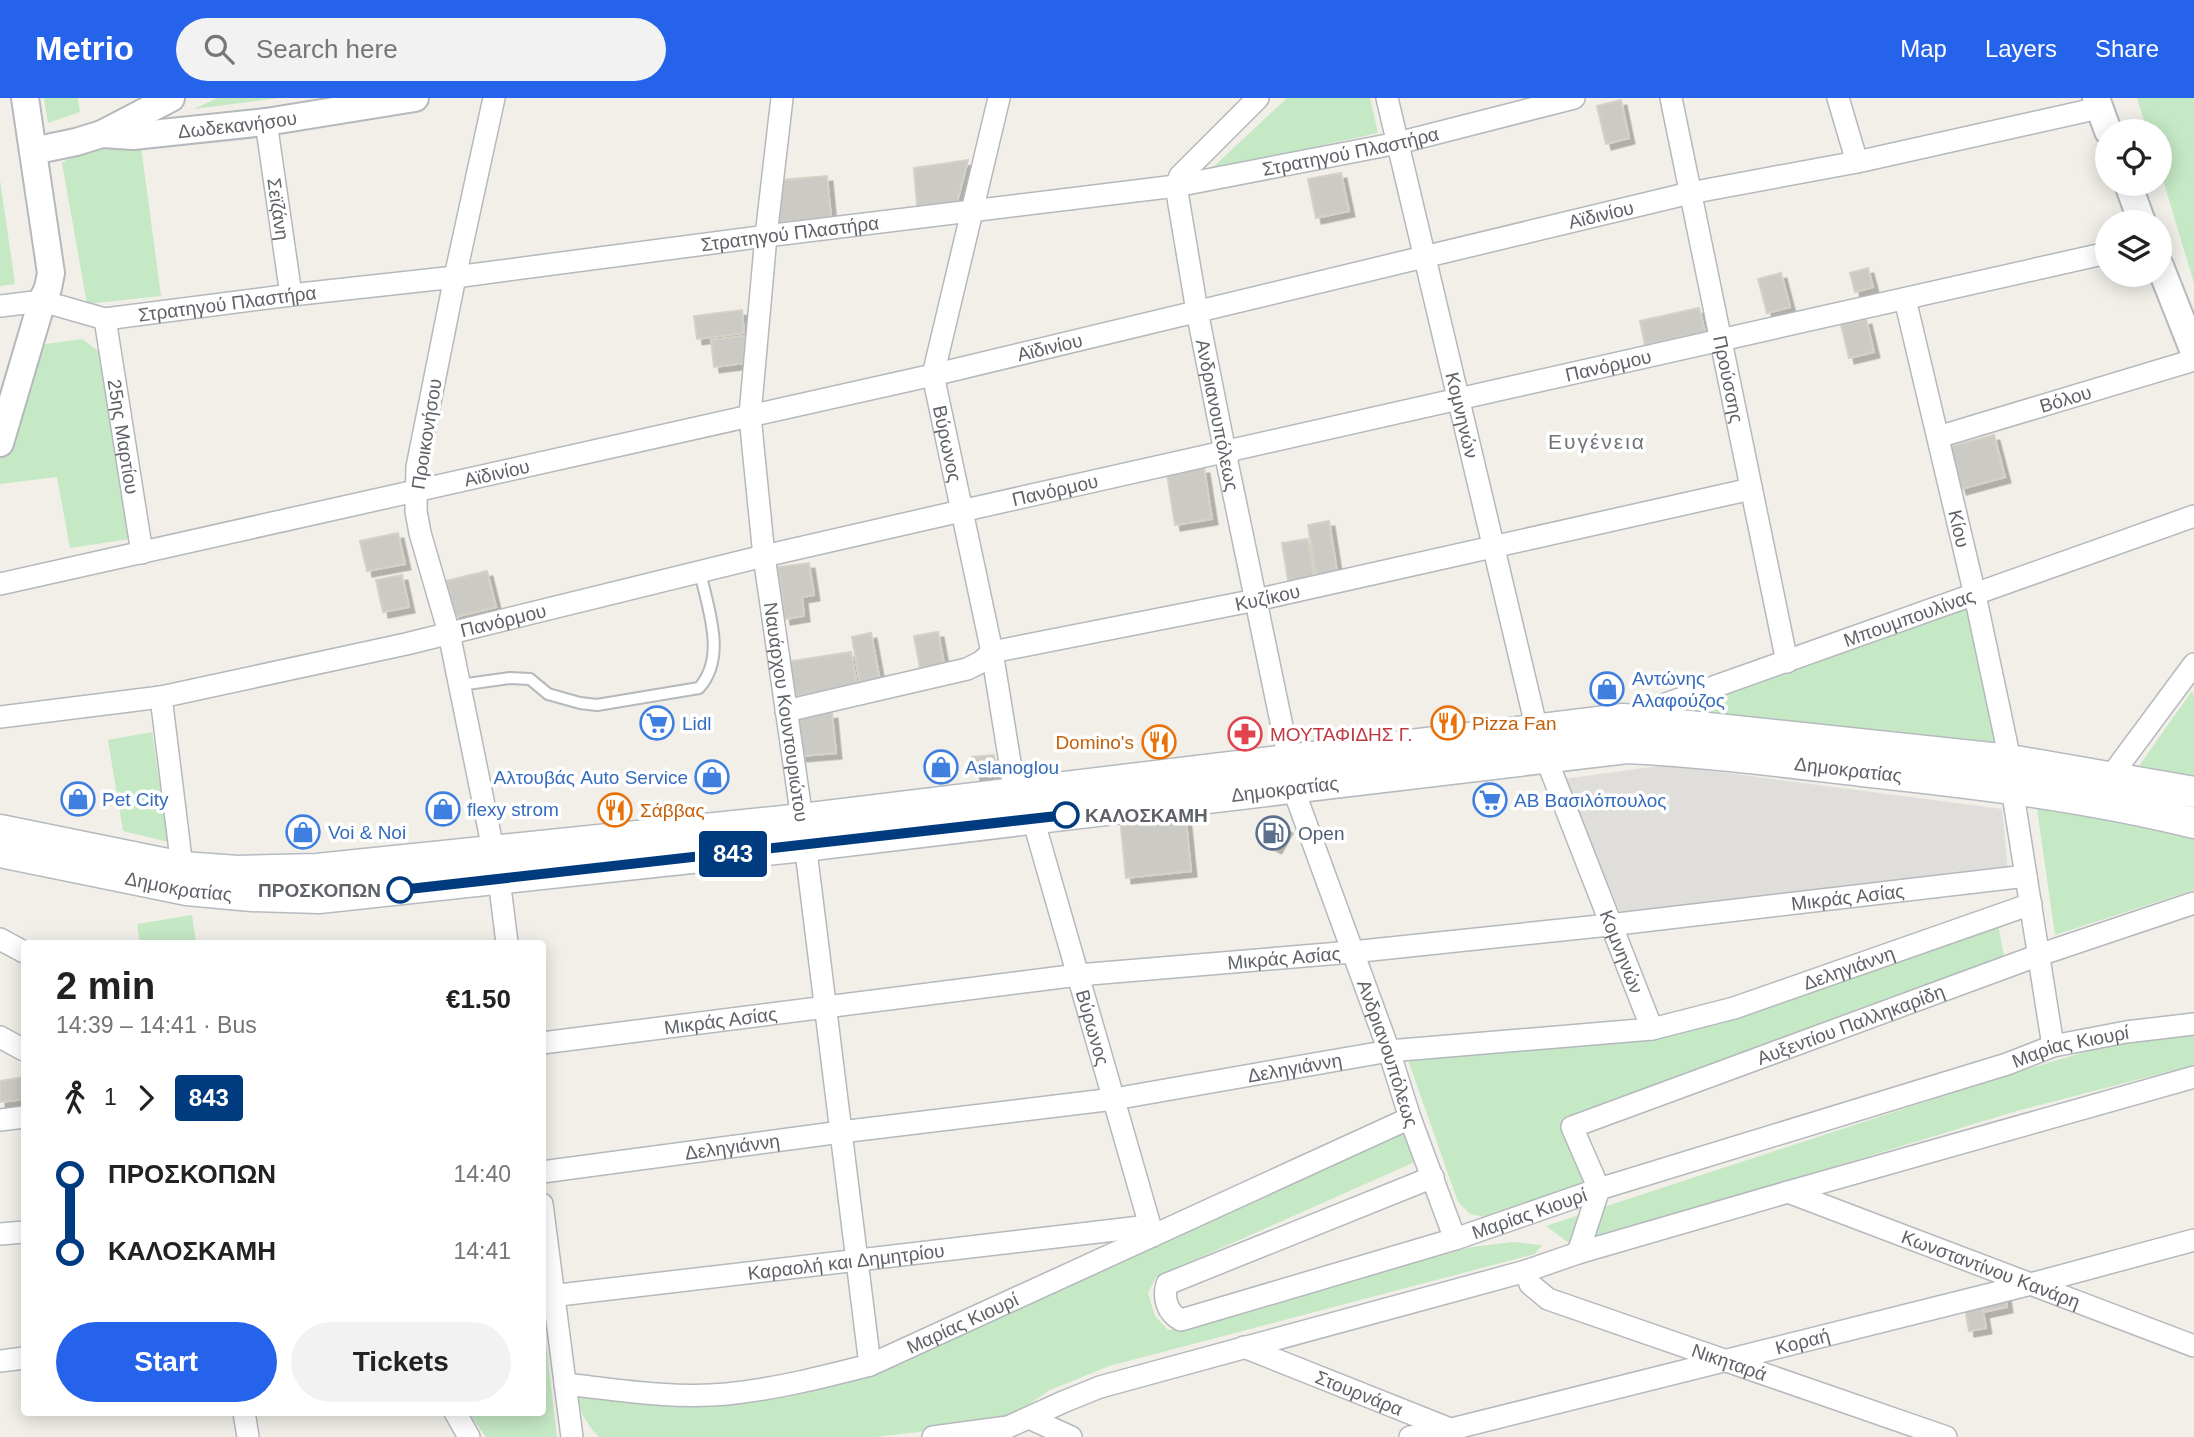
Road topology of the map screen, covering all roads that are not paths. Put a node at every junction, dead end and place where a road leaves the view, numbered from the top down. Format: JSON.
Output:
{"nodes":[{"id":1,"x":25,"y":98,"type":"edge"},
{"id":2,"x":170,"y":98,"type":"edge"},
{"id":3,"x":415,"y":98,"type":"edge"},
{"id":4,"x":494,"y":98,"type":"edge"},
{"id":5,"x":782,"y":98,"type":"edge"},
{"id":6,"x":999,"y":98,"type":"edge"},
{"id":7,"x":1258,"y":98,"type":"edge"},
{"id":8,"x":1387,"y":98,"type":"edge"},
{"id":9,"x":1574,"y":98,"type":"edge"},
{"id":10,"x":1671,"y":98,"type":"edge"},
{"id":11,"x":1838,"y":98,"type":"edge"},
{"id":12,"x":137,"y":106,"type":"edge"},
{"id":13,"x":2101,"y":112,"type":"edge"},
{"id":14,"x":266,"y":122,"type":"junction"},
{"id":15,"x":102,"y":134,"type":"junction"},
{"id":16,"x":1398,"y":143,"type":"junction"},
{"id":17,"x":33,"y":151,"type":"junction"},
{"id":18,"x":1857,"y":162,"type":"junction"},
{"id":19,"x":1176,"y":186,"type":"junction"},
{"id":20,"x":1690,"y":193,"type":"junction"},
{"id":21,"x":973,"y":210,"type":"junction"},
{"id":22,"x":766,"y":236,"type":"junction"},
{"id":23,"x":1424,"y":256,"type":"junction"},
{"id":24,"x":2095,"y":256,"type":"edge"},
{"id":25,"x":455,"y":277,"type":"junction"},
{"id":26,"x":2168,"y":287,"type":"edge"},
{"id":27,"x":291,"y":295,"type":"junction"},
{"id":28,"x":1905,"y":299,"type":"junction"},
{"id":29,"x":42,"y":301,"type":"junction"},
{"id":30,"x":0,"y":306,"type":"edge"},
{"id":31,"x":1197,"y":311,"type":"junction"},
{"id":32,"x":105,"y":319,"type":"junction"},
{"id":33,"x":1720,"y":340,"type":"junction"},
{"id":34,"x":2194,"y":352,"type":"edge"},
{"id":35,"x":2194,"y":360,"type":"edge"},
{"id":36,"x":933,"y":375,"type":"junction"},
{"id":37,"x":1459,"y":399,"type":"junction"},
{"id":38,"x":750,"y":415,"type":"junction"},
{"id":39,"x":1938,"y":437,"type":"junction"},
{"id":40,"x":0,"y":443,"type":"edge"},
{"id":41,"x":1225,"y":452,"type":"junction"},
{"id":42,"x":1751,"y":489,"type":"junction"},
{"id":43,"x":416,"y":491,"type":"junction"},
{"id":44,"x":961,"y":511,"type":"junction"},
{"id":45,"x":2194,"y":516,"type":"edge"},
{"id":46,"x":1494,"y":547,"type":"junction"},
{"id":47,"x":142,"y":553,"type":"junction"},
{"id":48,"x":764,"y":556,"type":"junction"},
{"id":49,"x":700,"y":572,"type":"junction"},
{"id":50,"x":0,"y":584,"type":"edge"},
{"id":51,"x":1975,"y":595,"type":"junction"},
{"id":52,"x":1256,"y":600,"type":"junction"},
{"id":53,"x":449,"y":633,"type":"junction"},
{"id":54,"x":992,"y":652,"type":"junction"},
{"id":55,"x":1787,"y":662,"type":"junction"},
{"id":56,"x":2194,"y":664,"type":"edge"},
{"id":57,"x":460,"y":685,"type":"junction"},
{"id":58,"x":161,"y":696,"type":"junction"},
{"id":59,"x":786,"y":711,"type":"junction"},
{"id":60,"x":0,"y":717,"type":"edge"},
{"id":61,"x":1623,"y":719,"type":"junction"},
{"id":62,"x":1537,"y":730,"type":"junction"},
{"id":63,"x":1546,"y":758,"type":"junction"},
{"id":64,"x":1291,"y":774,"type":"junction"},
{"id":65,"x":2011,"y":774,"type":"junction"},
{"id":66,"x":2111,"y":776,"type":"junction"},
{"id":67,"x":2194,"y":792,"type":"edge"},
{"id":68,"x":1015,"y":793,"type":"junction"},
{"id":69,"x":1033,"y":819,"type":"junction"},
{"id":70,"x":2194,"y":823,"type":"edge"},
{"id":71,"x":0,"y":830,"type":"edge"},
{"id":72,"x":803,"y":832,"type":"junction"},
{"id":73,"x":493,"y":850,"type":"junction"},
{"id":74,"x":0,"y":852,"type":"edge"},
{"id":75,"x":182,"y":867,"type":"junction"},
{"id":76,"x":2026,"y":876,"type":"junction"},
{"id":77,"x":499,"y":879,"type":"junction"},
{"id":78,"x":2194,"y":903,"type":"edge"},
{"id":79,"x":2031,"y":904,"type":"junction"},
{"id":80,"x":1609,"y":925,"type":"junction"},
{"id":81,"x":0,"y":939,"type":"edge"},
{"id":82,"x":508,"y":940,"type":"edge"},
{"id":83,"x":21,"y":950,"type":"edge"},
{"id":84,"x":1352,"y":952,"type":"junction"},
{"id":85,"x":2039,"y":955,"type":"junction"},
{"id":86,"x":1078,"y":975,"type":"junction"},
{"id":87,"x":825,"y":1008,"type":"junction"},
{"id":88,"x":2194,"y":1024,"type":"edge"},
{"id":89,"x":1651,"y":1029,"type":"junction"},
{"id":90,"x":0,"y":1037,"type":"edge"},
{"id":91,"x":546,"y":1043,"type":"edge"},
{"id":92,"x":2053,"y":1046,"type":"junction"},
{"id":93,"x":21,"y":1048,"type":"edge"},
{"id":94,"x":1389,"y":1051,"type":"junction"},
{"id":95,"x":2194,"y":1077,"type":"edge"},
{"id":96,"x":1114,"y":1099,"type":"junction"},
{"id":97,"x":21,"y":1117,"type":"edge"},
{"id":98,"x":1410,"y":1118,"type":"junction"},
{"id":99,"x":0,"y":1120,"type":"edge"},
{"id":100,"x":841,"y":1132,"type":"junction"},
{"id":101,"x":546,"y":1171,"type":"edge"},
{"id":102,"x":1433,"y":1177,"type":"junction"},
{"id":103,"x":1599,"y":1189,"type":"junction"},
{"id":104,"x":1788,"y":1192,"type":"junction"},
{"id":105,"x":1151,"y":1231,"type":"junction"},
{"id":106,"x":21,"y":1232,"type":"edge"},
{"id":107,"x":0,"y":1234,"type":"edge"},
{"id":108,"x":1455,"y":1239,"type":"junction"},
{"id":109,"x":2194,"y":1240,"type":"edge"},
{"id":110,"x":1578,"y":1253,"type":"junction"},
{"id":111,"x":546,"y":1257,"type":"edge"},
{"id":112,"x":857,"y":1260,"type":"junction"},
{"id":113,"x":1526,"y":1271,"type":"junction"},
{"id":114,"x":2031,"y":1284,"type":"junction"},
{"id":115,"x":549,"y":1296,"type":"edge"},
{"id":116,"x":2194,"y":1346,"type":"edge"},
{"id":117,"x":1244,"y":1347,"type":"junction"},
{"id":118,"x":21,"y":1358,"type":"edge"},
{"id":119,"x":0,"y":1361,"type":"edge"},
{"id":120,"x":1723,"y":1361,"type":"junction"},
{"id":121,"x":870,"y":1365,"type":"junction"},
{"id":122,"x":565,"y":1384,"type":"junction"},
{"id":123,"x":244,"y":1416,"type":"edge"},
{"id":124,"x":457,"y":1416,"type":"edge"},
{"id":125,"x":1029,"y":1418,"type":"junction"},
{"id":126,"x":1452,"y":1429,"type":"junction"},
{"id":127,"x":247,"y":1437,"type":"edge"},
{"id":128,"x":461,"y":1437,"type":"edge"},
{"id":129,"x":469,"y":1437,"type":"edge"},
{"id":130,"x":572,"y":1437,"type":"edge"},
{"id":131,"x":933,"y":1437,"type":"edge"},
{"id":132,"x":1071,"y":1437,"type":"edge"},
{"id":133,"x":1410,"y":1437,"type":"edge"},
{"id":134,"x":1475,"y":1437,"type":"edge"},
{"id":135,"x":1945,"y":1437,"type":"edge"}],
"edges":[{"from":1,"to":17,"type":"street"},
{"from":2,"to":12,"type":"street"},
{"from":3,"to":14,"type":"street","name":"Δωδεκανήσου"},
{"from":4,"to":25,"type":"street","name":"Προικονήσου"},
{"from":5,"to":22,"type":"street","name":"Ναυάρχου Κουντουριώτου"},
{"from":6,"to":21,"type":"street","name":"Βύρωνος"},
{"from":7,"to":19,"type":"street"},
{"from":8,"to":16,"type":"street","name":"Κομνηνών"},
{"from":9,"to":16,"type":"street","name":"Στρατηγού Πλαστήρα"},
{"from":10,"to":20,"type":"street","name":"Προύσσης"},
{"from":11,"to":18,"type":"street"},
{"from":12,"to":15,"type":"street"},
{"from":13,"to":18,"type":"street","name":"Αϊδινίου"},
{"from":14,"to":15,"type":"street","name":"Δωδεκανήσου"},
{"from":14,"to":27,"type":"street","name":"Σεϊζάνη"},
{"from":15,"to":17,"type":"street"},
{"from":16,"to":19,"type":"street","name":"Στρατηγού Πλαστήρα"},
{"from":16,"to":23,"type":"street","name":"Κομνηνών"},
{"from":17,"to":29,"type":"street"},
{"from":18,"to":20,"type":"street","name":"Αϊδινίου"},
{"from":19,"to":21,"type":"street","name":"Στρατηγού Πλαστήρα"},
{"from":19,"to":31,"type":"street","name":"Ανδριανουπόλεως"},
{"from":20,"to":23,"type":"street","name":"Αϊδινίου"},
{"from":20,"to":33,"type":"street","name":"Προύσσης"},
{"from":21,"to":22,"type":"street","name":"Στρατηγού Πλαστήρα"},
{"from":21,"to":36,"type":"street","name":"Βύρωνος"},
{"from":22,"to":25,"type":"street","name":"Στρατηγού Πλαστήρα"},
{"from":22,"to":38,"type":"street","name":"Ναυάρχου Κουντουριώτου"},
{"from":23,"to":31,"type":"street","name":"Αϊδινίου"},
{"from":23,"to":37,"type":"street","name":"Κομνηνών"},
{"from":24,"to":28,"type":"street","name":"Πανόρμου"},
{"from":25,"to":27,"type":"street","name":"Στρατηγού Πλαστήρα"},
{"from":25,"to":43,"type":"street","name":"Προικονήσου"},
{"from":26,"to":34,"type":"street"},
{"from":27,"to":32,"type":"street","name":"Στρατηγού Πλαστήρα"},
{"from":28,"to":33,"type":"street","name":"Πανόρμου"},
{"from":28,"to":39,"type":"street","name":"Κίου"},
{"from":29,"to":30,"type":"street","name":"Στρατηγού Πλαστήρα"},
{"from":29,"to":32,"type":"street","name":"Στρατηγού Πλαστήρα"},
{"from":29,"to":40,"type":"street"},
{"from":31,"to":36,"type":"street","name":"Αϊδινίου"},
{"from":31,"to":41,"type":"street","name":"Ανδριανουπόλεως"},
{"from":32,"to":47,"type":"street","name":"25ης Μαρτίου"},
{"from":33,"to":37,"type":"street","name":"Πανόρμου"},
{"from":33,"to":42,"type":"street","name":"Προύσσης"},
{"from":35,"to":39,"type":"street","name":"Βόλου"},
{"from":36,"to":38,"type":"street","name":"Αϊδινίου"},
{"from":36,"to":44,"type":"street","name":"Βύρωνος"},
{"from":37,"to":41,"type":"street","name":"Πανόρμου"},
{"from":37,"to":46,"type":"street","name":"Κομνηνών"},
{"from":38,"to":43,"type":"street","name":"Αϊδινίου"},
{"from":38,"to":48,"type":"street","name":"Ναυάρχου Κουντουριώτου"},
{"from":39,"to":51,"type":"street","name":"Κίου"},
{"from":41,"to":44,"type":"street","name":"Πανόρμου"},
{"from":41,"to":52,"type":"street","name":"Ανδριανουπόλεως"},
{"from":42,"to":46,"type":"street","name":"Κυζίκου"},
{"from":42,"to":55,"type":"street","name":"Προύσσης"},
{"from":43,"to":47,"type":"street","name":"Αϊδινίου"},
{"from":43,"to":53,"type":"street","name":"Προικονήσου"},
{"from":44,"to":48,"type":"street","name":"Πανόρμου"},
{"from":44,"to":54,"type":"street","name":"Βύρωνος"},
{"from":45,"to":51,"type":"street","name":"Μπουμπουλίνας"},
{"from":46,"to":52,"type":"street","name":"Κυζίκου"},
{"from":46,"to":62,"type":"street","name":"Κομνηνών"},
{"from":47,"to":50,"type":"street","name":"Αϊδινίου"},
{"from":48,"to":49,"type":"street","name":"Πανόρμου"},
{"from":48,"to":59,"type":"street","name":"Ναυάρχου Κουντουριώτου"},
{"from":49,"to":53,"type":"street","name":"Πανόρμου"},
{"from":49,"to":57,"type":"lane"},
{"from":51,"to":55,"type":"street","name":"Μπουμπουλίνας"},
{"from":51,"to":65,"type":"street","name":"Κίου"},
{"from":52,"to":54,"type":"street","name":"Κυζίκου"},
{"from":52,"to":64,"type":"street","name":"Ανδριανουπόλεως"},
{"from":53,"to":57,"type":"street","name":"Προικονήσου"},
{"from":53,"to":58,"type":"street","name":"Πανόρμου"},
{"from":54,"to":59,"type":"street","name":"Κυζίκου"},
{"from":54,"to":68,"type":"street","name":"Βύρωνος"},
{"from":55,"to":61,"type":"street","name":"Μπουμπουλίνας"},
{"from":56,"to":66,"type":"street"},
{"from":57,"to":73,"type":"street","name":"Προικονήσου"},
{"from":58,"to":60,"type":"street","name":"Πανόρμου"},
{"from":58,"to":75,"type":"street"},
{"from":59,"to":72,"type":"street","name":"Ναυάρχου Κουντουριώτου"},
{"from":61,"to":62,"type":"main road","name":"Δημοκρατίας"},
{"from":61,"to":65,"type":"main road","name":"Δημοκρατίας"},
{"from":62,"to":64,"type":"main road","name":"Δημοκρατίας"},
{"from":63,"to":64,"type":"main road","name":"Δημοκρατίας"},
{"from":63,"to":65,"type":"main road","name":"Δημοκρατίας"},
{"from":63,"to":80,"type":"street","name":"Κομνηνών"},
{"from":64,"to":68,"type":"main road","name":"Δημοκρατίας"},
{"from":64,"to":69,"type":"main road","name":"Δημοκρατίας"},
{"from":64,"to":84,"type":"street","name":"Ανδριανουπόλεως"},
{"from":65,"to":66,"type":"main road","name":"Δημοκρατίας"},
{"from":65,"to":70,"type":"main road","name":"Δημοκρατίας"},
{"from":65,"to":76,"type":"street","name":"Κίου"},
{"from":66,"to":67,"type":"main road","name":"Δημοκρατίας"},
{"from":68,"to":72,"type":"main road","name":"Δημοκρατίας"},
{"from":69,"to":72,"type":"main road","name":"Δημοκρατίας"},
{"from":69,"to":86,"type":"street","name":"Βύρωνος"},
{"from":71,"to":75,"type":"main road","name":"Δημοκρατίας"},
{"from":72,"to":73,"type":"main road","name":"Δημοκρατίας"},
{"from":72,"to":77,"type":"main road","name":"Δημοκρατίας"},
{"from":72,"to":87,"type":"street","name":"Ναυάρχου Κουντουριώτου"},
{"from":73,"to":75,"type":"main road","name":"Δημοκρατίας"},
{"from":73,"to":77,"type":"street","name":"Προικονήσου"},
{"from":74,"to":77,"type":"main road","name":"Δημοκρατίας"},
{"from":76,"to":79,"type":"street","name":"Κίου"},
{"from":76,"to":80,"type":"street","name":"Μικράς Ασίας"},
{"from":77,"to":82,"type":"street","name":"Προικονήσου"},
{"from":78,"to":85,"type":"street","name":"Αυξεντίου Παλληκαρίδη"},
{"from":79,"to":85,"type":"street","name":"Κίου"},
{"from":79,"to":89,"type":"street","name":"Δεληγιάννη"},
{"from":80,"to":84,"type":"street","name":"Μικράς Ασίας"},
{"from":80,"to":89,"type":"street","name":"Κομνηνών"},
{"from":81,"to":83,"type":"street"},
{"from":84,"to":86,"type":"street","name":"Μικράς Ασίας"},
{"from":84,"to":94,"type":"street","name":"Ανδριανουπόλεως"},
{"from":85,"to":92,"type":"street","name":"Κίου"},
{"from":85,"to":103,"type":"street","name":"Αυξεντίου Παλληκαρίδη"},
{"from":86,"to":87,"type":"street","name":"Μικράς Ασίας"},
{"from":86,"to":96,"type":"street","name":"Βύρωνος"},
{"from":87,"to":91,"type":"street","name":"Μικράς Ασίας"},
{"from":87,"to":100,"type":"street","name":"Ναυάρχου Κουντουριώτου"},
{"from":88,"to":92,"type":"street","name":"Μαρίας Κιουρί"},
{"from":89,"to":94,"type":"street","name":"Δεληγιάννη"},
{"from":90,"to":93,"type":"street"},
{"from":92,"to":103,"type":"street","name":"Μαρίας Κιουρί"},
{"from":94,"to":96,"type":"street","name":"Δεληγιάννη"},
{"from":94,"to":98,"type":"street","name":"Ανδριανουπόλεως"},
{"from":95,"to":104,"type":"street"},
{"from":96,"to":100,"type":"street","name":"Δεληγιάννη"},
{"from":96,"to":105,"type":"street","name":"Βύρωνος"},
{"from":97,"to":99,"type":"street"},
{"from":98,"to":102,"type":"street","name":"Ανδριανουπόλεως"},
{"from":98,"to":105,"type":"street","name":"Μαρίας Κιουρί"},
{"from":100,"to":101,"type":"street","name":"Δεληγιάννη"},
{"from":100,"to":112,"type":"street","name":"Ναυάρχου Κουντουριώτου"},
{"from":102,"to":108,"type":"street","name":"Ανδριανουπόλεως"},
{"from":102,"to":108,"type":"street","name":"Μαρίας Κιουρί"},
{"from":103,"to":108,"type":"street","name":"Μαρίας Κιουρί"},
{"from":103,"to":110,"type":"street"},
{"from":104,"to":110,"type":"street"},
{"from":104,"to":114,"type":"street","name":"Κωνσταντίνου Κανάρη"},
{"from":105,"to":112,"type":"street","name":"Καραολή και Δημητρίου"},
{"from":105,"to":121,"type":"street","name":"Μαρίας Κιουρί"},
{"from":106,"to":107,"type":"street"},
{"from":109,"to":114,"type":"street","name":"Κοραή"},
{"from":110,"to":113,"type":"street"},
{"from":111,"to":115,"type":"street"},
{"from":112,"to":115,"type":"street","name":"Καραολή και Δημητρίου"},
{"from":112,"to":121,"type":"street","name":"Ναυάρχου Κουντουριώτου"},
{"from":113,"to":117,"type":"street"},
{"from":113,"to":120,"type":"street","name":"Νικηταρά"},
{"from":114,"to":116,"type":"street","name":"Κωνσταντίνου Κανάρη"},
{"from":114,"to":120,"type":"street","name":"Κοραή"},
{"from":115,"to":122,"type":"street"},
{"from":117,"to":125,"type":"street"},
{"from":117,"to":126,"type":"street","name":"Στουρνάρα"},
{"from":118,"to":119,"type":"street"},
{"from":120,"to":126,"type":"street","name":"Κοραή"},
{"from":120,"to":135,"type":"street","name":"Νικηταρά"},
{"from":121,"to":122,"type":"street","name":"Μαρίας Κιουρί"},
{"from":122,"to":130,"type":"street"},
{"from":123,"to":127,"type":"street"},
{"from":124,"to":129,"type":"street"},
{"from":125,"to":131,"type":"street"},
{"from":125,"to":132,"type":"street"},
{"from":126,"to":133,"type":"street","name":"Κοραή"},
{"from":126,"to":134,"type":"street","name":"Στουρνάρα"},
{"from":128,"to":129,"type":"street"}]}
